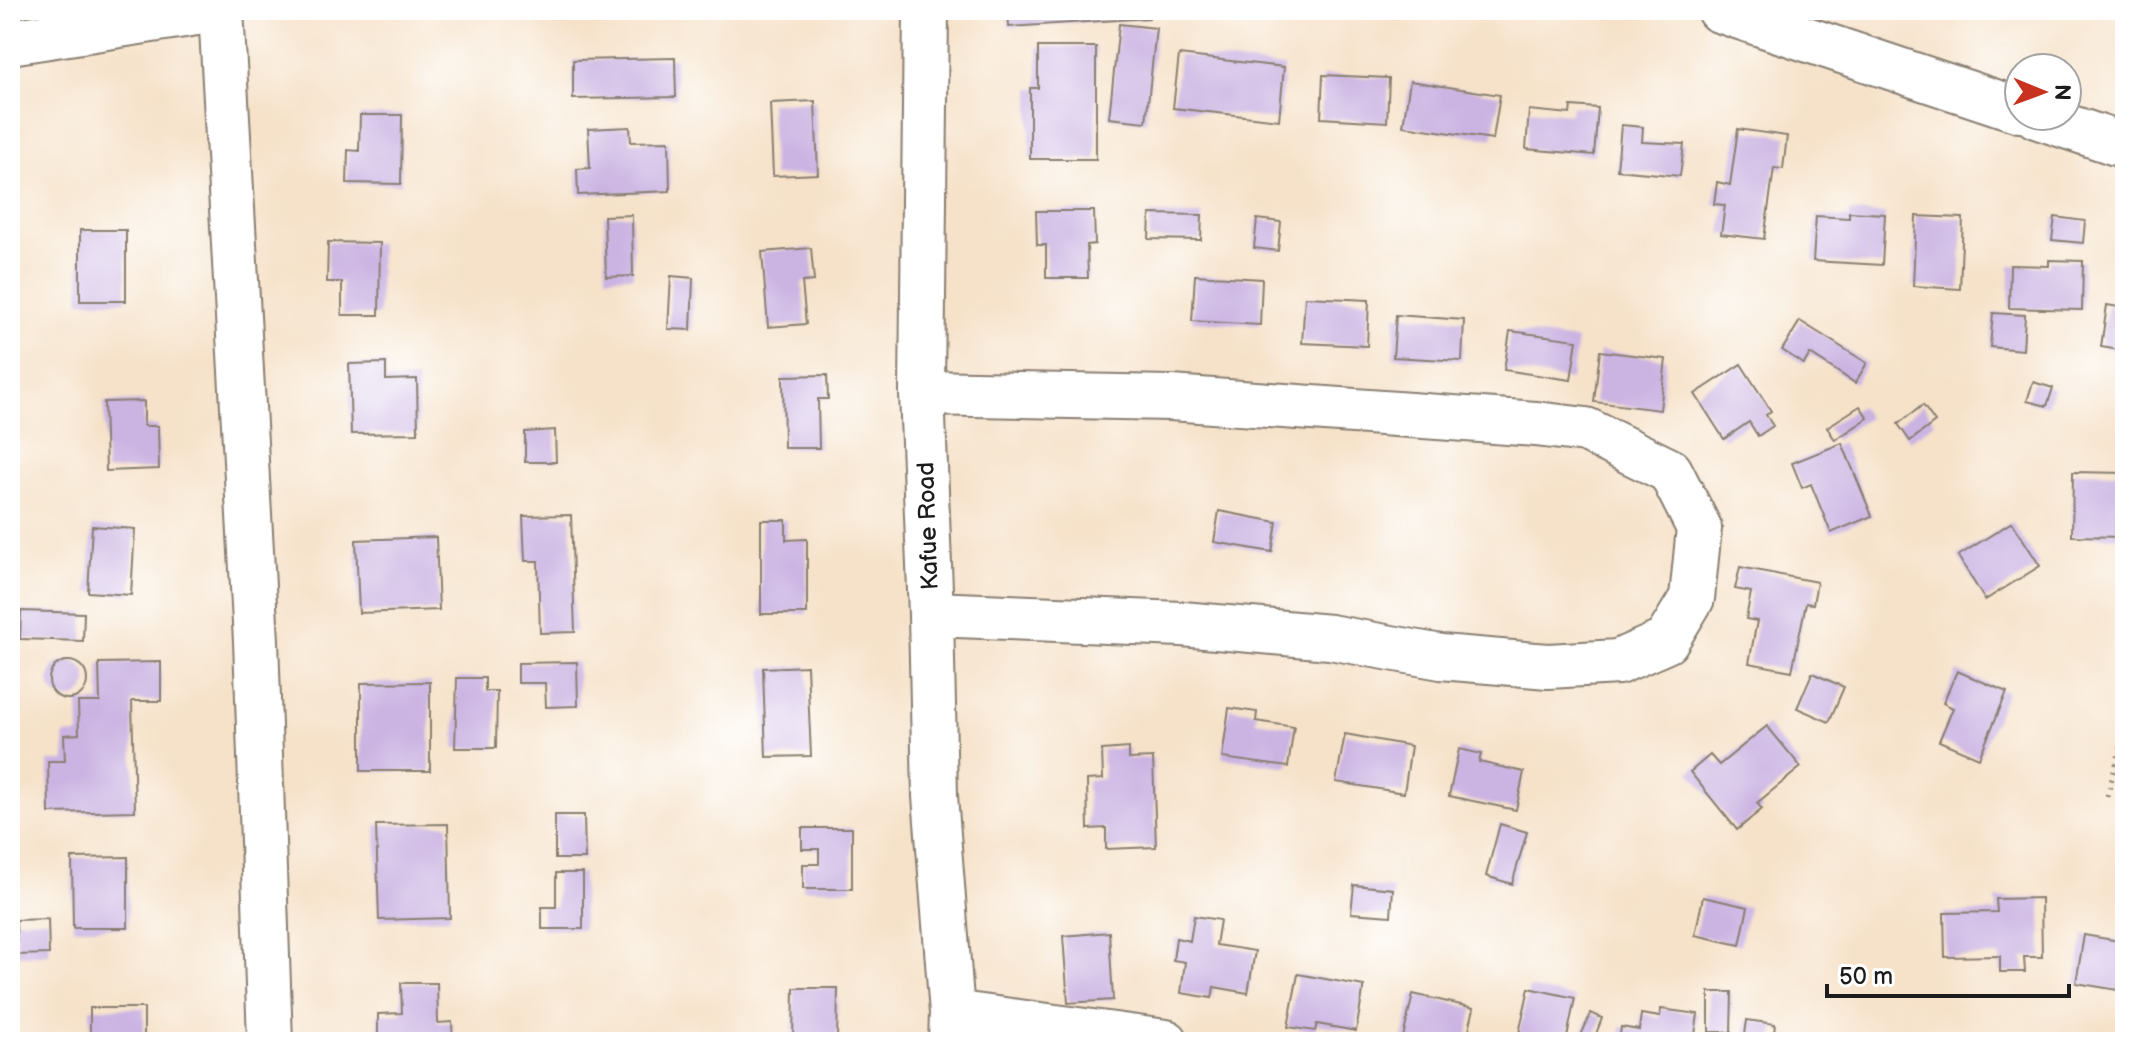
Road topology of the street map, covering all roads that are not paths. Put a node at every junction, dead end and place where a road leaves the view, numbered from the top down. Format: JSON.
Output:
{"nodes":[{"id":1,"x":218,"y":10,"type":"edge"},
{"id":2,"x":926,"y":10,"type":"edge"},
{"id":3,"x":1719,"y":10,"type":"edge"},
{"id":4,"x":10,"y":42,"type":"edge"},
{"id":5,"x":2003,"y":105,"type":"edge"},
{"id":6,"x":2083,"y":132,"type":"edge"},
{"id":7,"x":2125,"y":146,"type":"edge"},
{"id":8,"x":922,"y":393,"type":"junction"},
{"id":9,"x":931,"y":614,"type":"junction"},
{"id":10,"x":952,"y":1028,"type":"edge"},
{"id":11,"x":270,"y":1042,"type":"edge"},
{"id":12,"x":1166,"y":1042,"type":"edge"}],
"edges":[{"from":1,"to":4,"type":"street"},
{"from":1,"to":11,"type":"street"},
{"from":2,"to":8,"type":"street","name":"Kafue Road"},
{"from":3,"to":5,"type":"street"},
{"from":6,"to":7,"type":"street"},
{"from":8,"to":9,"type":"street","name":"Kafue Road"},
{"from":8,"to":9,"type":"street"},
{"from":9,"to":10,"type":"street","name":"Kafue Road"},
{"from":10,"to":12,"type":"street"}]}
